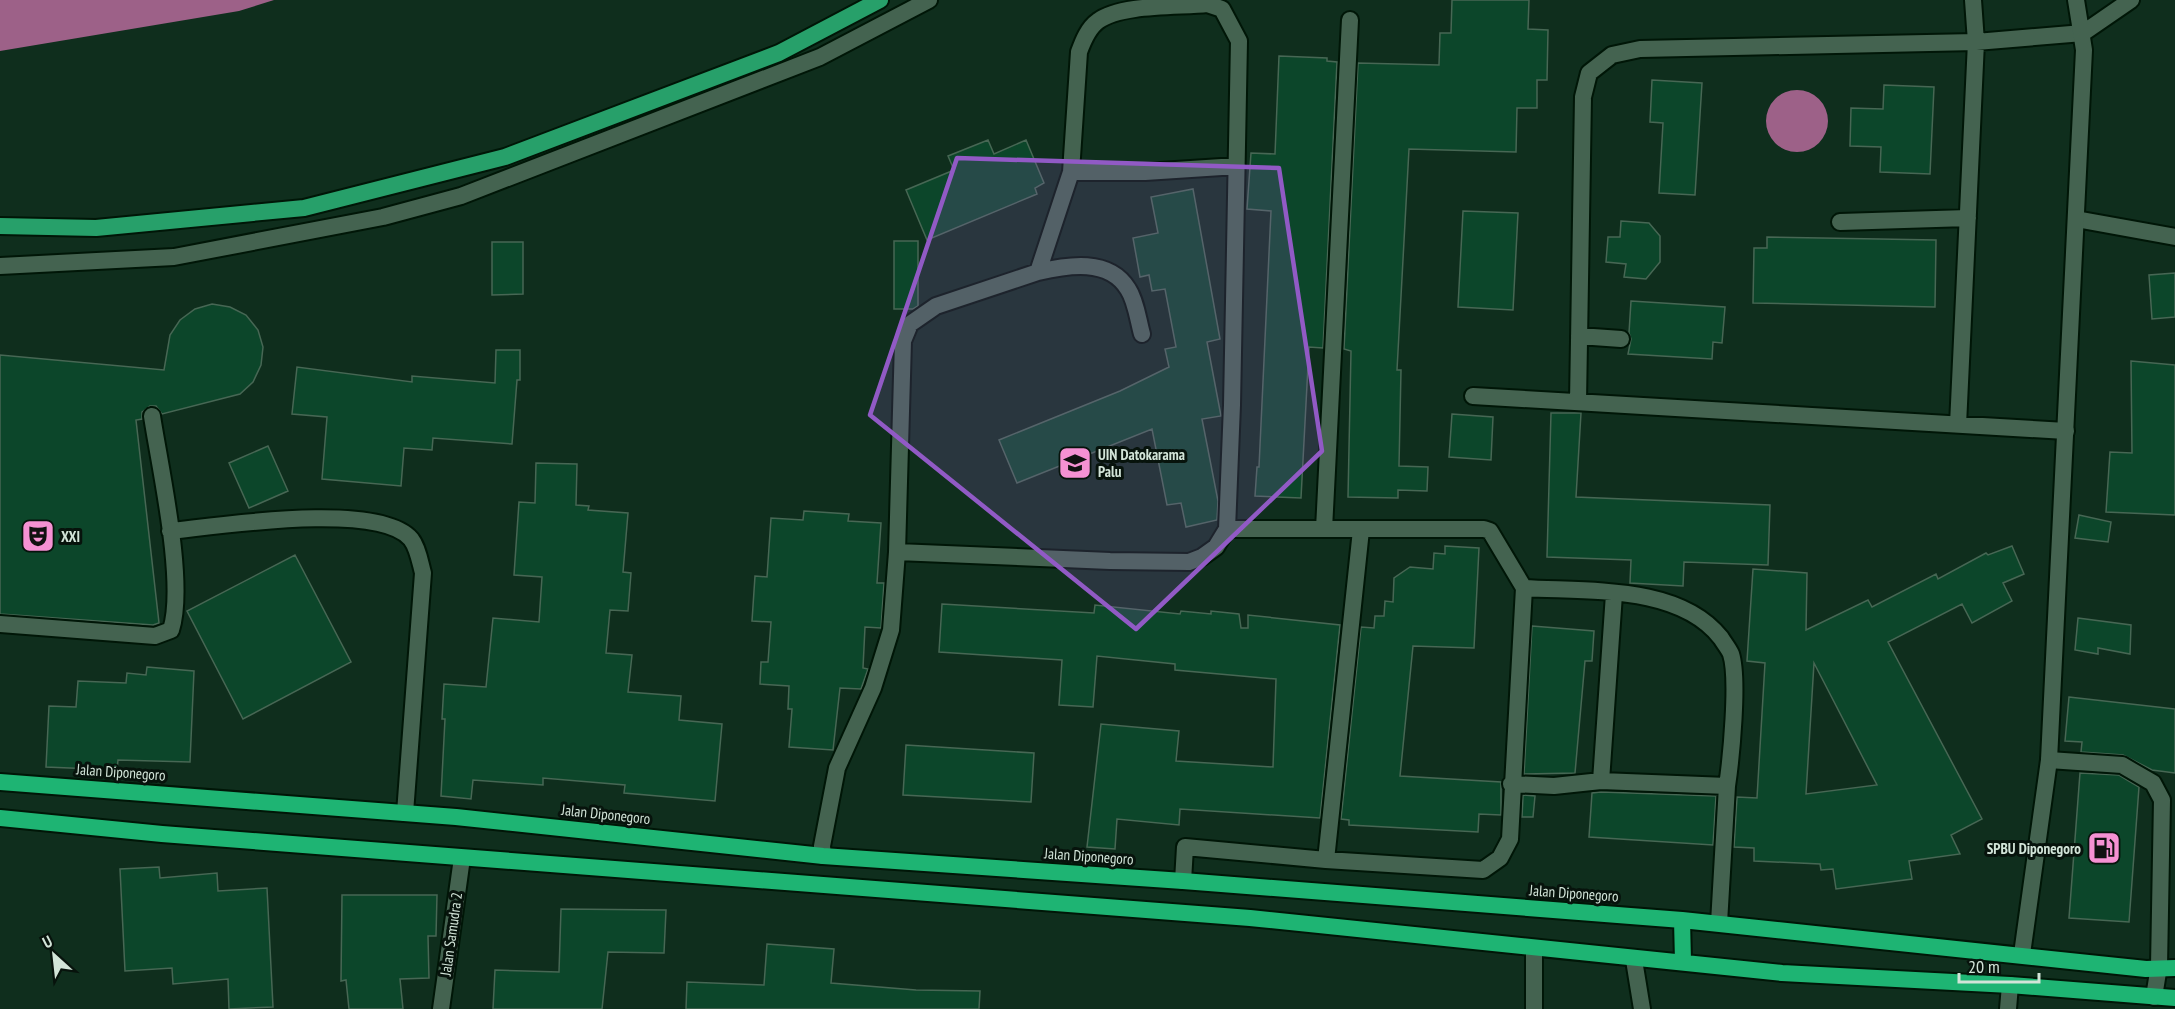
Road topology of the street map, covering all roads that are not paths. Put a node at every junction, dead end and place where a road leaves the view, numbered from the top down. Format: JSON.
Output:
{"nodes":[{"id":1,"x":880,"y":0,"type":"edge"},
{"id":2,"x":928,"y":0,"type":"edge"},
{"id":3,"x":1973,"y":0,"type":"edge"},
{"id":4,"x":2076,"y":0,"type":"edge"},
{"id":5,"x":2131,"y":0,"type":"edge"},
{"id":6,"x":1350,"y":20,"type":"dead end"},
{"id":7,"x":2083,"y":33,"type":"junction"},
{"id":8,"x":1976,"y":42,"type":"junction"},
{"id":9,"x":1237,"y":166,"type":"junction"},
{"id":10,"x":1071,"y":172,"type":"junction"},
{"id":11,"x":1968,"y":218,"type":"junction"},
{"id":12,"x":2076,"y":219,"type":"junction"},
{"id":13,"x":1840,"y":222,"type":"dead end"},
{"id":14,"x":0,"y":226,"type":"edge"},
{"id":15,"x":2175,"y":237,"type":"edge"},
{"id":16,"x":0,"y":266,"type":"edge"},
{"id":17,"x":1038,"y":272,"type":"junction"},
{"id":18,"x":1142,"y":334,"type":"dead end"},
{"id":19,"x":1580,"y":336,"type":"junction"},
{"id":20,"x":1621,"y":339,"type":"dead end"},
{"id":21,"x":1473,"y":396,"type":"dead end"},
{"id":22,"x":1578,"y":402,"type":"junction"},
{"id":23,"x":152,"y":416,"type":"dead end"},
{"id":24,"x":1958,"y":425,"type":"junction"},
{"id":25,"x":2066,"y":431,"type":"junction"},
{"id":26,"x":1227,"y":529,"type":"junction"},
{"id":27,"x":1324,"y":529,"type":"junction"},
{"id":28,"x":1361,"y":530,"type":"junction"},
{"id":29,"x":170,"y":531,"type":"junction"},
{"id":30,"x":897,"y":552,"type":"junction"},
{"id":31,"x":1524,"y":588,"type":"junction"},
{"id":32,"x":1614,"y":594,"type":"junction"},
{"id":33,"x":0,"y":624,"type":"edge"},
{"id":34,"x":2049,"y":760,"type":"junction"},
{"id":35,"x":1601,"y":781,"type":"junction"},
{"id":36,"x":0,"y":782,"type":"edge"},
{"id":37,"x":1511,"y":784,"type":"junction"},
{"id":38,"x":1727,"y":786,"type":"junction"},
{"id":39,"x":405,"y":813,"type":"junction"},
{"id":40,"x":0,"y":818,"type":"edge"},
{"id":41,"x":823,"y":856,"type":"junction"},
{"id":42,"x":462,"y":858,"type":"junction"},
{"id":43,"x":1326,"y":860,"type":"junction"},
{"id":44,"x":1184,"y":881,"type":"junction"},
{"id":45,"x":1682,"y":920,"type":"junction"},
{"id":46,"x":1719,"y":923,"type":"junction"},
{"id":47,"x":1534,"y":948,"type":"junction"},
{"id":48,"x":2022,"y":954,"type":"junction"},
{"id":49,"x":1634,"y":960,"type":"junction"},
{"id":50,"x":1683,"y":961,"type":"junction"},
{"id":51,"x":2167,"y":967,"type":"edge"},
{"id":52,"x":2010,"y":986,"type":"junction"},
{"id":53,"x":2154,"y":997,"type":"junction"},
{"id":54,"x":2175,"y":998,"type":"edge"},
{"id":55,"x":441,"y":1009,"type":"edge"},
{"id":56,"x":1534,"y":1009,"type":"edge"},
{"id":57,"x":1642,"y":1009,"type":"edge"},
{"id":58,"x":2008,"y":1009,"type":"edge"}],
"edges":[{"from":1,"to":14,"type":"main road"},
{"from":2,"to":16,"type":"street"},
{"from":3,"to":8,"type":"street"},
{"from":4,"to":7,"type":"street"},
{"from":5,"to":7,"type":"street"},
{"from":6,"to":27,"type":"street"},
{"from":7,"to":8,"type":"street"},
{"from":7,"to":12,"type":"street"},
{"from":8,"to":11,"type":"street"},
{"from":8,"to":19,"type":"street"},
{"from":9,"to":10,"type":"street"},
{"from":9,"to":10,"type":"street"},
{"from":9,"to":26,"type":"street"},
{"from":10,"to":17,"type":"street"},
{"from":11,"to":13,"type":"street"},
{"from":11,"to":24,"type":"street"},
{"from":12,"to":15,"type":"street"},
{"from":12,"to":25,"type":"street"},
{"from":17,"to":18,"type":"street"},
{"from":17,"to":30,"type":"street"},
{"from":19,"to":20,"type":"street"},
{"from":19,"to":22,"type":"street"},
{"from":21,"to":22,"type":"street"},
{"from":22,"to":24,"type":"street"},
{"from":23,"to":29,"type":"street"},
{"from":24,"to":25,"type":"street"},
{"from":25,"to":34,"type":"street"},
{"from":26,"to":27,"type":"street"},
{"from":26,"to":30,"type":"street"},
{"from":27,"to":28,"type":"street"},
{"from":28,"to":31,"type":"street"},
{"from":28,"to":43,"type":"street"},
{"from":29,"to":33,"type":"street"},
{"from":29,"to":39,"type":"street"},
{"from":30,"to":41,"type":"street"},
{"from":31,"to":32,"type":"street"},
{"from":31,"to":37,"type":"street"},
{"from":32,"to":35,"type":"street"},
{"from":32,"to":38,"type":"street"},
{"from":34,"to":48,"type":"street"},
{"from":34,"to":51,"type":"street"},
{"from":35,"to":37,"type":"street"},
{"from":35,"to":38,"type":"street"},
{"from":36,"to":39,"type":"highway","name":"Jalan Diponegoro"},
{"from":37,"to":43,"type":"street"},
{"from":38,"to":46,"type":"street"},
{"from":39,"to":41,"type":"highway","name":"Jalan Diponegoro"},
{"from":40,"to":42,"type":"highway"},
{"from":41,"to":44,"type":"highway","name":"Jalan Diponegoro"},
{"from":42,"to":47,"type":"highway"},
{"from":42,"to":55,"type":"street","name":"Jalan Samudra 2"},
{"from":43,"to":44,"type":"street"},
{"from":44,"to":45,"type":"highway","name":"Jalan Diponegoro"},
{"from":45,"to":46,"type":"highway","name":"Jalan Diponegoro"},
{"from":45,"to":50,"type":"highway"},
{"from":46,"to":48,"type":"highway","name":"Jalan Diponegoro"},
{"from":47,"to":49,"type":"highway"},
{"from":47,"to":56,"type":"street"},
{"from":48,"to":51,"type":"highway","name":"Jalan Diponegoro"},
{"from":49,"to":50,"type":"highway"},
{"from":49,"to":57,"type":"street"},
{"from":50,"to":52,"type":"highway"},
{"from":51,"to":53,"type":"street"},
{"from":52,"to":53,"type":"highway"},
{"from":52,"to":58,"type":"street"},
{"from":53,"to":54,"type":"highway"}]}
